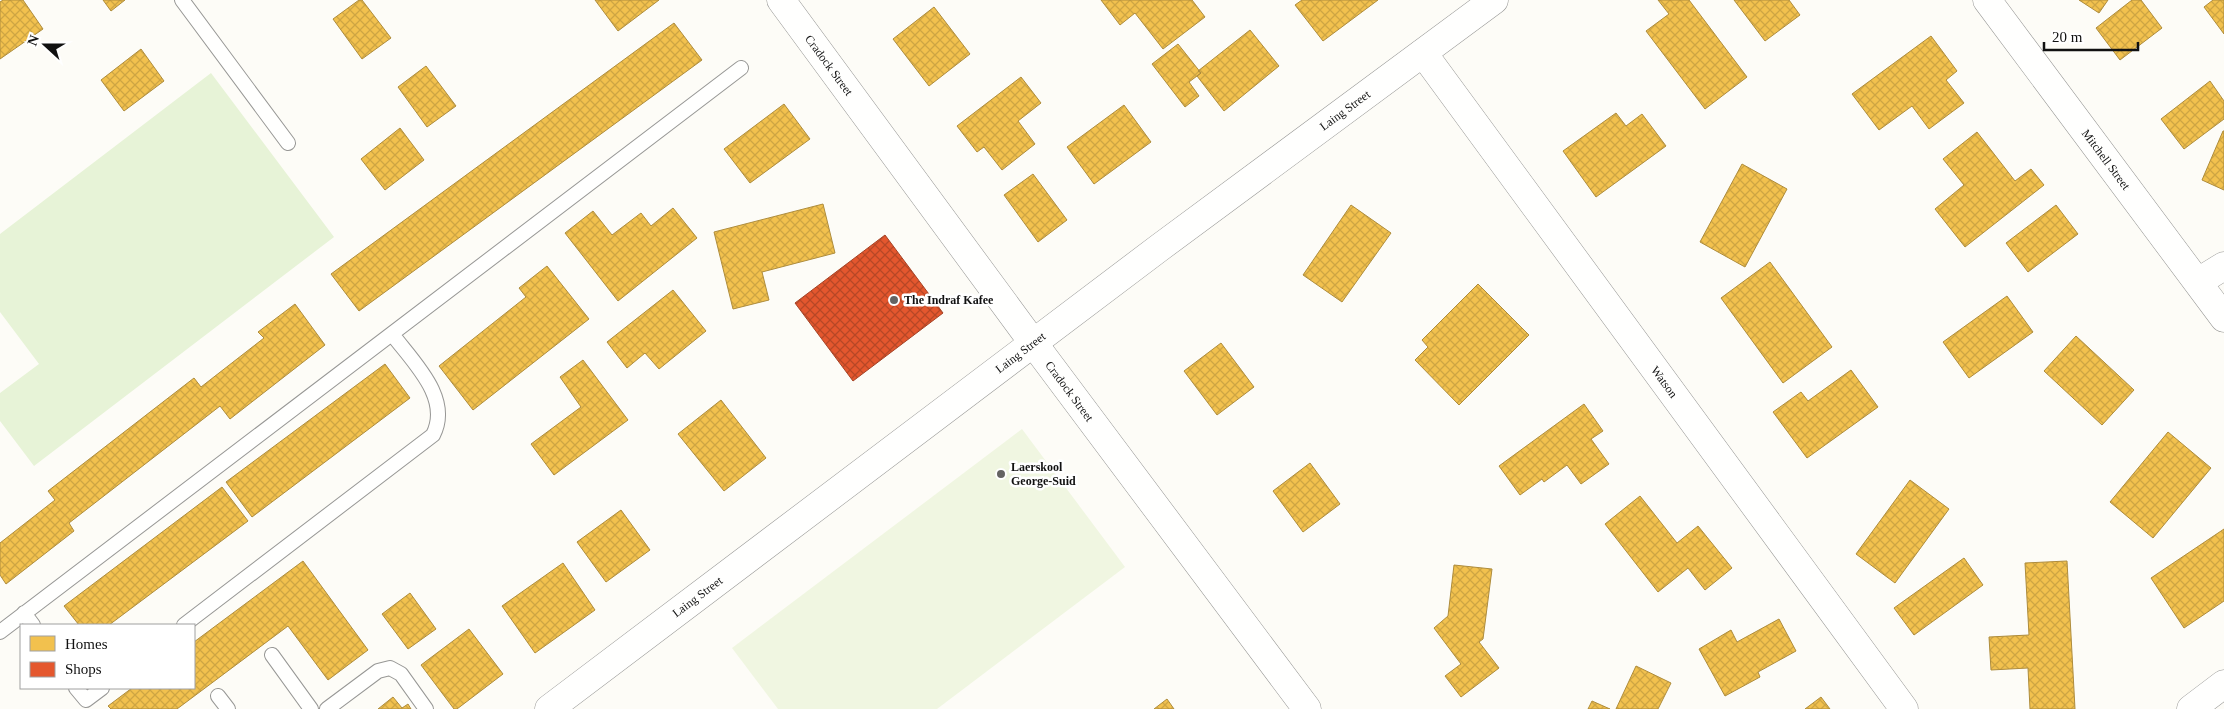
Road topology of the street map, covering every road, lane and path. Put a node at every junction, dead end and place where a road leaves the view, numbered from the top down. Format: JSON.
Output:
{"nodes":[{"id":1,"x":182,"y":0,"type":"edge"},
{"id":2,"x":781,"y":0,"type":"edge"},
{"id":3,"x":1494,"y":0,"type":"edge"},
{"id":4,"x":1987,"y":0,"type":"edge"},
{"id":5,"x":1467,"y":8,"type":"edge"},
{"id":6,"x":1423,"y":54,"type":"junction"},
{"id":7,"x":741,"y":68,"type":"dead end"},
{"id":8,"x":288,"y":142,"type":"dead end"},
{"id":9,"x":2224,"y":266,"type":"edge"},
{"id":10,"x":2198,"y":282,"type":"junction"},
{"id":11,"x":2224,"y":318,"type":"edge"},
{"id":12,"x":392,"y":334,"type":"junction"},
{"id":13,"x":1034,"y":344,"type":"junction"},
{"id":14,"x":24,"y":614,"type":"junction"},
{"id":15,"x":32,"y":624,"type":"edge"},
{"id":16,"x":185,"y":624,"type":"edge"},
{"id":17,"x":0,"y":632,"type":"edge"},
{"id":18,"x":272,"y":655,"type":"dead end"},
{"id":19,"x":2224,"y":684,"type":"edge"},
{"id":20,"x":77,"y":689,"type":"edge"},
{"id":21,"x":101,"y":689,"type":"edge"},
{"id":22,"x":218,"y":696,"type":"dead end"},
{"id":23,"x":89,"y":704,"type":"edge"},
{"id":24,"x":228,"y":709,"type":"edge"},
{"id":25,"x":311,"y":709,"type":"edge"},
{"id":26,"x":327,"y":709,"type":"edge"},
{"id":27,"x":426,"y":709,"type":"edge"},
{"id":28,"x":549,"y":709,"type":"edge"},
{"id":29,"x":1307,"y":709,"type":"edge"},
{"id":30,"x":1904,"y":709,"type":"edge"},
{"id":31,"x":2191,"y":709,"type":"edge"}],
"edges":[{"from":1,"to":8,"type":"lane"},
{"from":2,"to":13,"type":"street","name":"Cradock Street"},
{"from":3,"to":5,"type":"street","name":"Laing Street"},
{"from":4,"to":10,"type":"street","name":"Mitchell Street"},
{"from":5,"to":6,"type":"street","name":"Laing Street"},
{"from":6,"to":13,"type":"street","name":"Laing Street"},
{"from":6,"to":30,"type":"street","name":"Watson"},
{"from":7,"to":12,"type":"lane"},
{"from":9,"to":10,"type":"street"},
{"from":10,"to":11,"type":"street","name":"Mitchell Street"},
{"from":12,"to":14,"type":"lane"},
{"from":12,"to":16,"type":"lane"},
{"from":13,"to":28,"type":"street","name":"Laing Street"},
{"from":13,"to":29,"type":"street","name":"Cradock Street"},
{"from":14,"to":15,"type":"lane"},
{"from":14,"to":17,"type":"lane"},
{"from":18,"to":25,"type":"lane"},
{"from":19,"to":31,"type":"street"},
{"from":20,"to":23,"type":"lane"},
{"from":21,"to":23,"type":"lane"},
{"from":22,"to":24,"type":"lane"},
{"from":26,"to":27,"type":"lane"}]}
